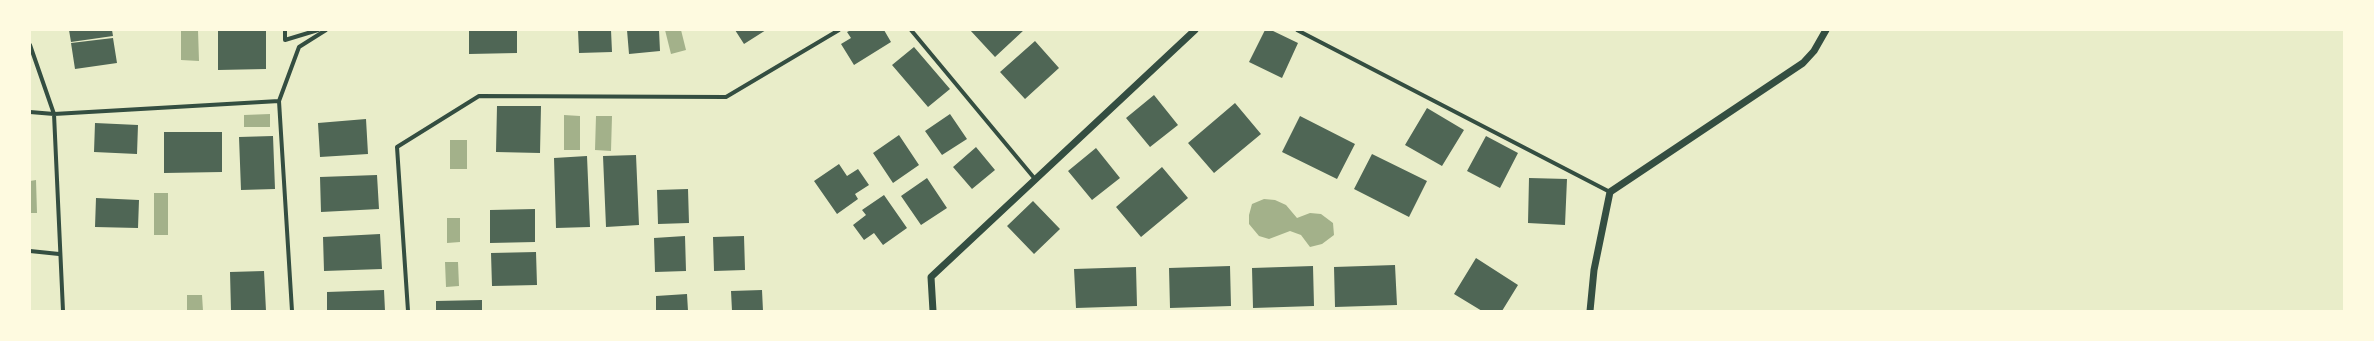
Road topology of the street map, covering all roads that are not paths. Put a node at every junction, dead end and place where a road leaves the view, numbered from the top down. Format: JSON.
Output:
{"nodes":[{"id":1,"x":285,"y":30,"type":"edge"},
{"id":2,"x":318,"y":30,"type":"edge"},
{"id":3,"x":326,"y":30,"type":"edge"},
{"id":4,"x":839,"y":30,"type":"edge"},
{"id":5,"x":912,"y":30,"type":"edge"},
{"id":6,"x":1195,"y":30,"type":"edge"},
{"id":7,"x":1297,"y":30,"type":"edge"},
{"id":8,"x":1826,"y":30,"type":"edge"},
{"id":9,"x":30,"y":45,"type":"edge"},
{"id":10,"x":279,"y":101,"type":"junction"},
{"id":11,"x":30,"y":112,"type":"edge"},
{"id":12,"x":54,"y":114,"type":"junction"},
{"id":13,"x":1035,"y":179,"type":"junction"},
{"id":14,"x":1610,"y":192,"type":"junction"},
{"id":15,"x":30,"y":252,"type":"edge"},
{"id":16,"x":59,"y":254,"type":"junction"},
{"id":17,"x":63,"y":311,"type":"edge"},
{"id":18,"x":292,"y":311,"type":"edge"},
{"id":19,"x":408,"y":311,"type":"edge"},
{"id":20,"x":932,"y":311,"type":"edge"},
{"id":21,"x":1590,"y":311,"type":"edge"}],
"edges":[{"from":1,"to":2,"type":"street"},
{"from":3,"to":10,"type":"street"},
{"from":4,"to":19,"type":"street"},
{"from":5,"to":13,"type":"street"},
{"from":6,"to":13,"type":"street"},
{"from":7,"to":14,"type":"street"},
{"from":8,"to":14,"type":"street"},
{"from":9,"to":12,"type":"street"},
{"from":10,"to":12,"type":"street"},
{"from":10,"to":18,"type":"street"},
{"from":11,"to":12,"type":"street"},
{"from":12,"to":16,"type":"street"},
{"from":13,"to":20,"type":"street"},
{"from":14,"to":21,"type":"street"},
{"from":15,"to":16,"type":"street"},
{"from":16,"to":17,"type":"street"}]}
